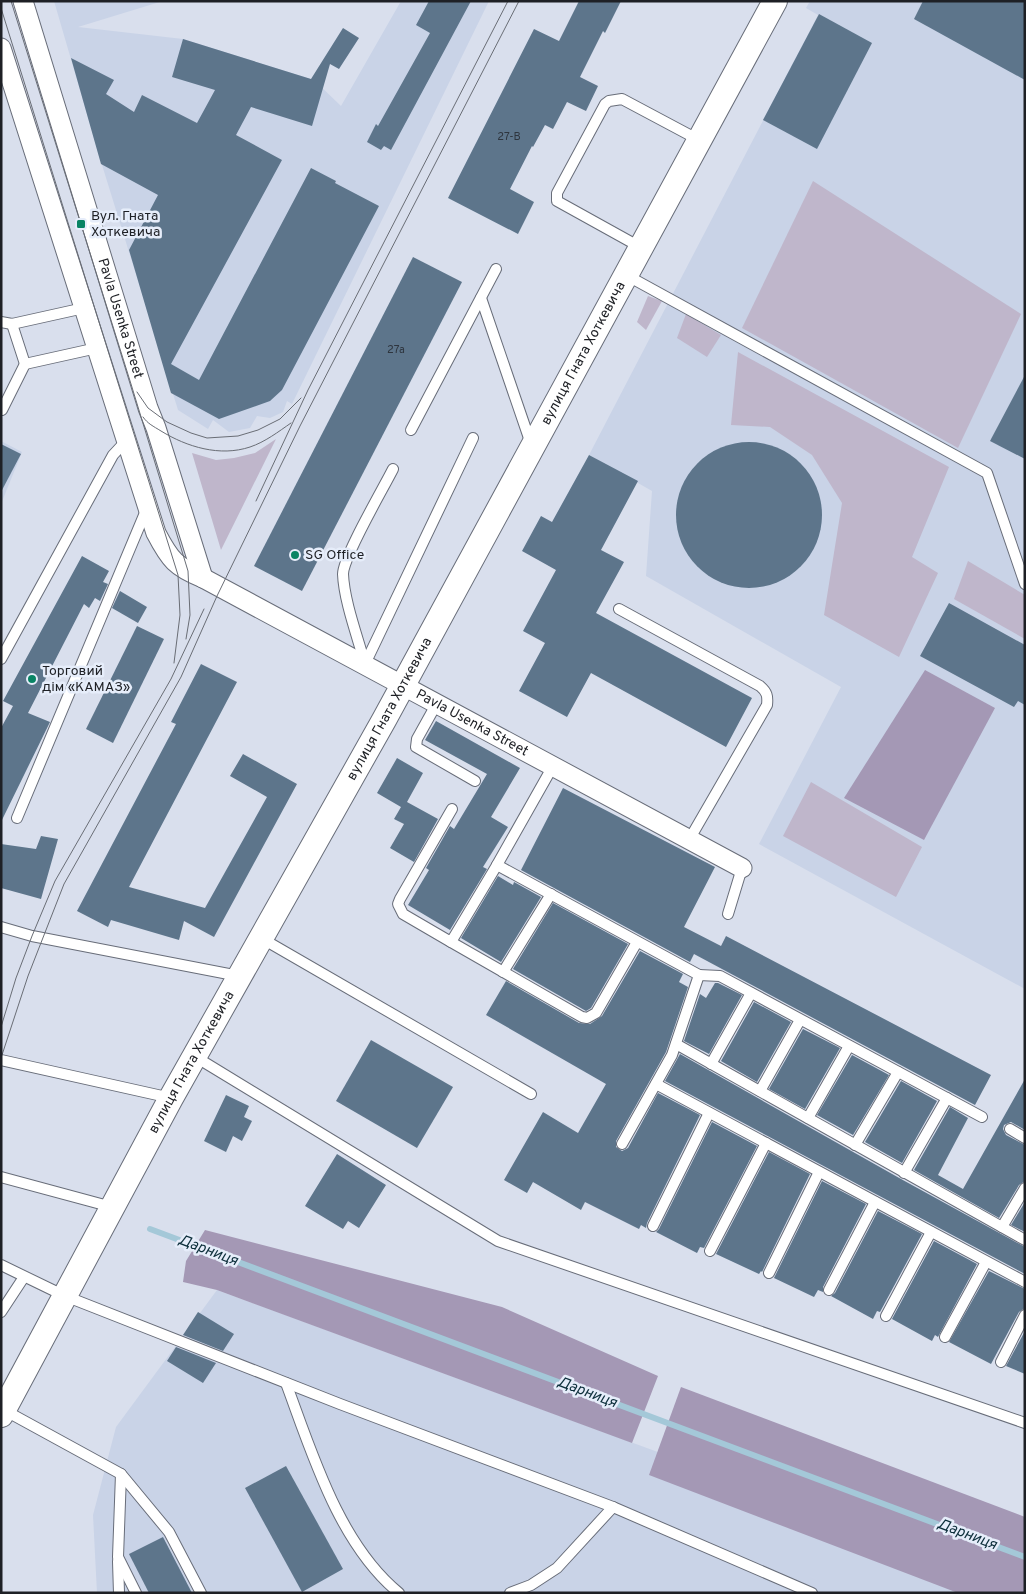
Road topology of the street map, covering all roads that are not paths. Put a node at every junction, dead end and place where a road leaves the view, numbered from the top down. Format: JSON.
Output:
{"nodes":[{"id":1,"x":23,"y":1,"type":"edge"},
{"id":2,"x":775,"y":1,"type":"edge"},
{"id":3,"x":2,"y":50,"type":"edge"},
{"id":4,"x":699,"y":140,"type":"junction"},
{"id":5,"x":640,"y":247,"type":"junction"},
{"id":6,"x":496,"y":269,"type":"dead end"},
{"id":7,"x":625,"y":274,"type":"junction"},
{"id":8,"x":481,"y":298,"type":"junction"},
{"id":9,"x":84,"y":308,"type":"junction"},
{"id":10,"x":1,"y":322,"type":"edge"},
{"id":11,"x":12,"y":324,"type":"junction"},
{"id":12,"x":97,"y":348,"type":"junction"},
{"id":13,"x":25,"y":364,"type":"junction"},
{"id":14,"x":2,"y":410,"type":"edge"},
{"id":15,"x":411,"y":430,"type":"dead end"},
{"id":16,"x":473,"y":438,"type":"dead end"},
{"id":17,"x":126,"y":441,"type":"junction"},
{"id":18,"x":531,"y":446,"type":"junction"},
{"id":19,"x":393,"y":469,"type":"dead end"},
{"id":20,"x":148,"y":508,"type":"junction"},
{"id":21,"x":203,"y":578,"type":"junction"},
{"id":22,"x":1025,"y":584,"type":"edge"},
{"id":23,"x":619,"y":609,"type":"dead end"},
{"id":24,"x":1,"y":659,"type":"edge"},
{"id":25,"x":365,"y":664,"type":"junction"},
{"id":26,"x":402,"y":685,"type":"junction"},
{"id":27,"x":437,"y":703,"type":"junction"},
{"id":28,"x":553,"y":766,"type":"junction"},
{"id":29,"x":475,"y":781,"type":"dead end"},
{"id":30,"x":452,"y":809,"type":"dead end"},
{"id":31,"x":17,"y":818,"type":"dead end"},
{"id":32,"x":690,"y":840,"type":"junction"},
{"id":33,"x":497,"y":865,"type":"junction"},
{"id":34,"x":742,"y":868,"type":"joint"},
{"id":35,"x":551,"y":894,"type":"junction"},
{"id":36,"x":728,"y":914,"type":"dead end"},
{"id":37,"x":1,"y":926,"type":"edge"},
{"id":38,"x":260,"y":938,"type":"junction"},
{"id":39,"x":450,"y":942,"type":"junction"},
{"id":40,"x":637,"y":942,"type":"junction"},
{"id":41,"x":503,"y":972,"type":"junction"},
{"id":42,"x":699,"y":975,"type":"junction"},
{"id":43,"x":239,"y":976,"type":"junction"},
{"id":44,"x":751,"y":993,"type":"junction"},
{"id":45,"x":800,"y":1020,"type":"junction"},
{"id":46,"x":676,"y":1044,"type":"junction"},
{"id":47,"x":849,"y":1046,"type":"junction"},
{"id":48,"x":194,"y":1056,"type":"junction"},
{"id":49,"x":1,"y":1060,"type":"edge"},
{"id":50,"x":711,"y":1064,"type":"junction"},
{"id":51,"x":898,"y":1072,"type":"junction"},
{"id":52,"x":656,"y":1084,"type":"junction"},
{"id":53,"x":760,"y":1091,"type":"junction"},
{"id":54,"x":531,"y":1094,"type":"dead end"},
{"id":55,"x":171,"y":1098,"type":"junction"},
{"id":56,"x":947,"y":1098,"type":"junction"},
{"id":57,"x":709,"y":1112,"type":"junction"},
{"id":58,"x":982,"y":1117,"type":"dead end"},
{"id":59,"x":808,"y":1118,"type":"junction"},
{"id":60,"x":1010,"y":1129,"type":"dead end"},
{"id":61,"x":1025,"y":1138,"type":"edge"},
{"id":62,"x":766,"y":1143,"type":"junction"},
{"id":63,"x":622,"y":1144,"type":"dead end"},
{"id":64,"x":855,"y":1145,"type":"junction"},
{"id":65,"x":819,"y":1172,"type":"junction"},
{"id":66,"x":904,"y":1173,"type":"junction"},
{"id":67,"x":1,"y":1177,"type":"edge"},
{"id":68,"x":1025,"y":1188,"type":"edge"},
{"id":69,"x":875,"y":1202,"type":"junction"},
{"id":70,"x":113,"y":1207,"type":"junction"},
{"id":71,"x":653,"y":1226,"type":"dead end"},
{"id":72,"x":1002,"y":1227,"type":"junction"},
{"id":73,"x":931,"y":1232,"type":"junction"},
{"id":74,"x":1025,"y":1240,"type":"edge"},
{"id":75,"x":710,"y":1251,"type":"dead end"},
{"id":76,"x":986,"y":1262,"type":"junction"},
{"id":77,"x":1,"y":1266,"type":"edge"},
{"id":78,"x":769,"y":1273,"type":"dead end"},
{"id":79,"x":24,"y":1277,"type":"junction"},
{"id":80,"x":1025,"y":1282,"type":"edge"},
{"id":81,"x":829,"y":1290,"type":"dead end"},
{"id":82,"x":65,"y":1296,"type":"junction"},
{"id":83,"x":1,"y":1312,"type":"edge"},
{"id":84,"x":1025,"y":1315,"type":"edge"},
{"id":85,"x":886,"y":1316,"type":"dead end"},
{"id":86,"x":945,"y":1337,"type":"dead end"},
{"id":87,"x":1001,"y":1362,"type":"dead end"},
{"id":88,"x":286,"y":1383,"type":"junction"},
{"id":89,"x":2,"y":1412,"type":"edge"},
{"id":90,"x":1025,"y":1423,"type":"edge"},
{"id":91,"x":121,"y":1474,"type":"junction"},
{"id":92,"x":613,"y":1507,"type":"junction"},
{"id":93,"x":118,"y":1557,"type":"junction"},
{"id":94,"x":119,"y":1593,"type":"edge"},
{"id":95,"x":136,"y":1593,"type":"edge"},
{"id":96,"x":201,"y":1593,"type":"edge"},
{"id":97,"x":399,"y":1593,"type":"edge"},
{"id":98,"x":510,"y":1593,"type":"edge"},
{"id":99,"x":812,"y":1593,"type":"edge"}],
"edges":[{"from":1,"to":21,"type":"street","name":"Pavla Usenka Street"},
{"from":2,"to":4,"type":"street","name":"вулиця Гната Хоткевича"},
{"from":3,"to":9,"type":"street","name":"Pavla Usenka Street"},
{"from":4,"to":5,"type":"street","name":"вулиця Гната Хоткевича"},
{"from":4,"to":5,"type":"lane"},
{"from":5,"to":7,"type":"street","name":"вулиця Гната Хоткевича"},
{"from":6,"to":8,"type":"lane"},
{"from":7,"to":18,"type":"street","name":"вулиця Гната Хоткевича"},
{"from":7,"to":22,"type":"lane"},
{"from":8,"to":15,"type":"lane"},
{"from":8,"to":18,"type":"lane"},
{"from":9,"to":11,"type":"lane"},
{"from":9,"to":12,"type":"street","name":"Pavla Usenka Street"},
{"from":10,"to":11,"type":"lane"},
{"from":11,"to":13,"type":"lane"},
{"from":12,"to":13,"type":"lane"},
{"from":12,"to":17,"type":"street","name":"Pavla Usenka Street"},
{"from":13,"to":14,"type":"lane"},
{"from":16,"to":25,"type":"lane"},
{"from":17,"to":20,"type":"street","name":"Pavla Usenka Street"},
{"from":17,"to":24,"type":"lane"},
{"from":18,"to":26,"type":"street","name":"вулиця Гната Хоткевича"},
{"from":19,"to":25,"type":"lane"},
{"from":20,"to":21,"type":"street","name":"Pavla Usenka Street"},
{"from":20,"to":31,"type":"lane"},
{"from":21,"to":25,"type":"street","name":"Pavla Usenka Street"},
{"from":23,"to":32,"type":"lane"},
{"from":25,"to":26,"type":"street","name":"Pavla Usenka Street"},
{"from":26,"to":27,"type":"street","name":"Pavla Usenka Street"},
{"from":26,"to":38,"type":"street","name":"вулиця Гната Хоткевича"},
{"from":27,"to":28,"type":"street","name":"Pavla Usenka Street"},
{"from":27,"to":29,"type":"lane"},
{"from":28,"to":32,"type":"street","name":"Pavla Usenka Street"},
{"from":28,"to":33,"type":"lane"},
{"from":30,"to":39,"type":"lane"},
{"from":32,"to":34,"type":"street","name":"Pavla Usenka Street"},
{"from":33,"to":35,"type":"lane"},
{"from":33,"to":39,"type":"lane"},
{"from":34,"to":36,"type":"lane"},
{"from":35,"to":40,"type":"lane"},
{"from":35,"to":41,"type":"lane"},
{"from":37,"to":43,"type":"lane"},
{"from":38,"to":43,"type":"street","name":"вулиця Гната Хоткевича"},
{"from":38,"to":54,"type":"lane"},
{"from":39,"to":41,"type":"lane"},
{"from":40,"to":41,"type":"lane"},
{"from":40,"to":42,"type":"lane"},
{"from":42,"to":44,"type":"lane"},
{"from":42,"to":46,"type":"lane"},
{"from":43,"to":48,"type":"street","name":"вулиця Гната Хоткевича"},
{"from":44,"to":45,"type":"lane"},
{"from":44,"to":50,"type":"lane"},
{"from":45,"to":47,"type":"lane"},
{"from":45,"to":53,"type":"lane"},
{"from":46,"to":50,"type":"lane"},
{"from":46,"to":52,"type":"lane"},
{"from":47,"to":51,"type":"lane"},
{"from":47,"to":59,"type":"lane"},
{"from":48,"to":55,"type":"street","name":"вулиця Гната Хоткевича"},
{"from":48,"to":90,"type":"lane"},
{"from":49,"to":55,"type":"lane"},
{"from":50,"to":53,"type":"lane"},
{"from":51,"to":56,"type":"lane"},
{"from":51,"to":64,"type":"lane"},
{"from":52,"to":57,"type":"lane"},
{"from":52,"to":63,"type":"lane"},
{"from":53,"to":59,"type":"lane"},
{"from":55,"to":70,"type":"street","name":"вулиця Гната Хоткевича"},
{"from":56,"to":58,"type":"lane"},
{"from":56,"to":66,"type":"lane"},
{"from":57,"to":62,"type":"lane"},
{"from":57,"to":71,"type":"lane"},
{"from":59,"to":64,"type":"lane"},
{"from":60,"to":61,"type":"lane"},
{"from":62,"to":65,"type":"lane"},
{"from":62,"to":75,"type":"lane"},
{"from":64,"to":66,"type":"lane"},
{"from":65,"to":69,"type":"lane"},
{"from":65,"to":78,"type":"lane"},
{"from":66,"to":72,"type":"lane"},
{"from":67,"to":70,"type":"lane"},
{"from":68,"to":72,"type":"lane"},
{"from":69,"to":73,"type":"lane"},
{"from":69,"to":81,"type":"lane"},
{"from":70,"to":82,"type":"street","name":"вулиця Гната Хоткевича"},
{"from":72,"to":74,"type":"lane"},
{"from":73,"to":76,"type":"lane"},
{"from":73,"to":85,"type":"lane"},
{"from":76,"to":80,"type":"lane"},
{"from":76,"to":86,"type":"lane"},
{"from":77,"to":79,"type":"lane"},
{"from":79,"to":82,"type":"lane"},
{"from":79,"to":83,"type":"lane"},
{"from":82,"to":88,"type":"lane"},
{"from":82,"to":89,"type":"street","name":"вулиця Гната Хоткевича"},
{"from":84,"to":87,"type":"lane"},
{"from":88,"to":92,"type":"lane"},
{"from":88,"to":97,"type":"lane"},
{"from":89,"to":91,"type":"lane"},
{"from":91,"to":93,"type":"lane"},
{"from":91,"to":96,"type":"lane"},
{"from":92,"to":98,"type":"lane"},
{"from":92,"to":99,"type":"lane"},
{"from":93,"to":94,"type":"lane"},
{"from":93,"to":95,"type":"lane"}]}
